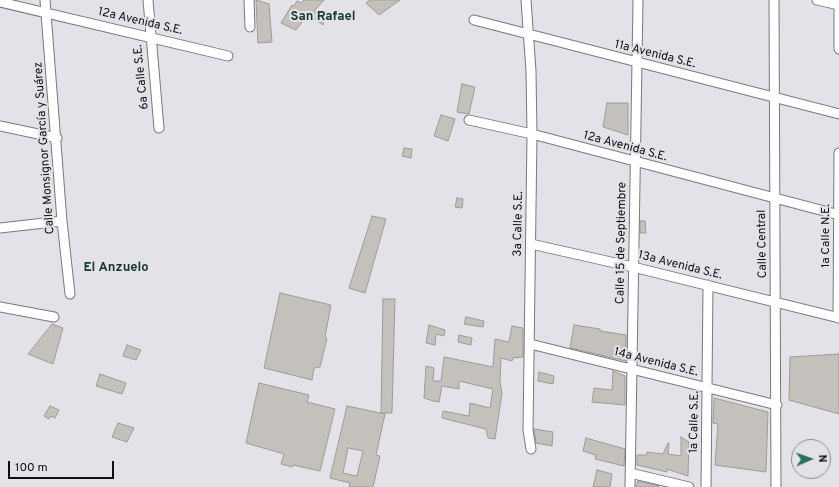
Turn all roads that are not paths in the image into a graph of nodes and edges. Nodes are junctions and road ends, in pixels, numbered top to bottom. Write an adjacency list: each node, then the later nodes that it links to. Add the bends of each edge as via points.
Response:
1 (45, 0): 11 (street, Calle Monsignor García y Suárez)
2 (148, 0): 15 (street, 6a Calle S.E.)
3 (249, 0): 13 (street)
4 (526, 0): 14 (street, 3a Calle S.E.)
5 (638, 0): 18 (street, Calle 15 de Septiembre)
6 (774, 0): 19 (street, Calle Central)
7 (817, 0): 10 (street)
8 (839, 0): 10 (street)
9 (0, 2): 11 (street, 12a Avenida S.E.)
10 (839, 5): 16 (street)
11 (46, 14): 15 (street, 12a Avenida S.E.); 25 (street, Calle Monsignor García y Suárez)
12 (474, 20): 14 (street, 11a Avenida S.E.)
13 (250, 27)
14 (529, 35): 18 (street, 11a Avenida S.E.); 24 (street, 3a Calle S.E.)
15 (150, 36): 17 (street, 12a Avenida S.E.); 23 (street, 6a Calle S.E.)
16 (839, 49)
17 (228, 56)
18 (637, 62): 19 (street, 11a Avenida S.E.); 27 (street, Calle 15 de Septiembre)
19 (774, 98): 20 (street, 11a Avenida S.E.); 28 (street, Calle Central)
20 (839, 114)
21 (469, 120): 24 (street, 12a Avenida S.E.)
22 (0, 126): 25 (street)
23 (160, 128)
24 (532, 134): 27 (street, 12a Avenida S.E.); 32 (street, 3a Calle S.E.)
25 (57, 138): 30 (street, Calle Monsignor García y Suárez)
26 (839, 153): 29 (street, 1a Calle N.E.)
27 (635, 162): 28 (street, 12a Avenida S.E.); 33 (street, Calle 15 de Septiembre)
28 (775, 199): 29 (street, 12a Avenida S.E.); 36 (street, Calle Central)
29 (839, 215): 39 (street, 1a Calle N.E.)
30 (62, 221): 31 (street); 35 (street, Calle Monsignor García y Suárez)
31 (0, 228)
32 (531, 244): 33 (street, 13a Avenida S.E.); 40 (street, 3a Calle S.E.)
33 (634, 266): 34 (street, 13a Avenida S.E.); 41 (street, Calle 15 de Septiembre)
34 (708, 286): 36 (street, 13a Avenida S.E.); 42 (street, 1a Calle S.E.)
35 (70, 294)
36 (776, 301): 39 (street, 13a Avenida S.E.); 43 (street, Calle Central)
37 (0, 307): 38 (street)
38 (54, 317)
39 (839, 318)
40 (530, 344): 41 (street, 14a Avenida S.E.); 44 (street, 3a Calle S.E., via 528,430)
41 (631, 369): 42 (street, 14a Avenida S.E.); 45 (street, Calle 15 de Septiembre)
42 (708, 388): 43 (street, 14a Avenida S.E.); 48 (street, 1a Calle S.E.)
43 (776, 405): 49 (street, Calle Central)
44 (531, 449)
45 (630, 473): 46 (street, Calle 15 de Septiembre); 47 (street)
46 (630, 487)
47 (689, 487)
48 (706, 487)
49 (776, 487)

